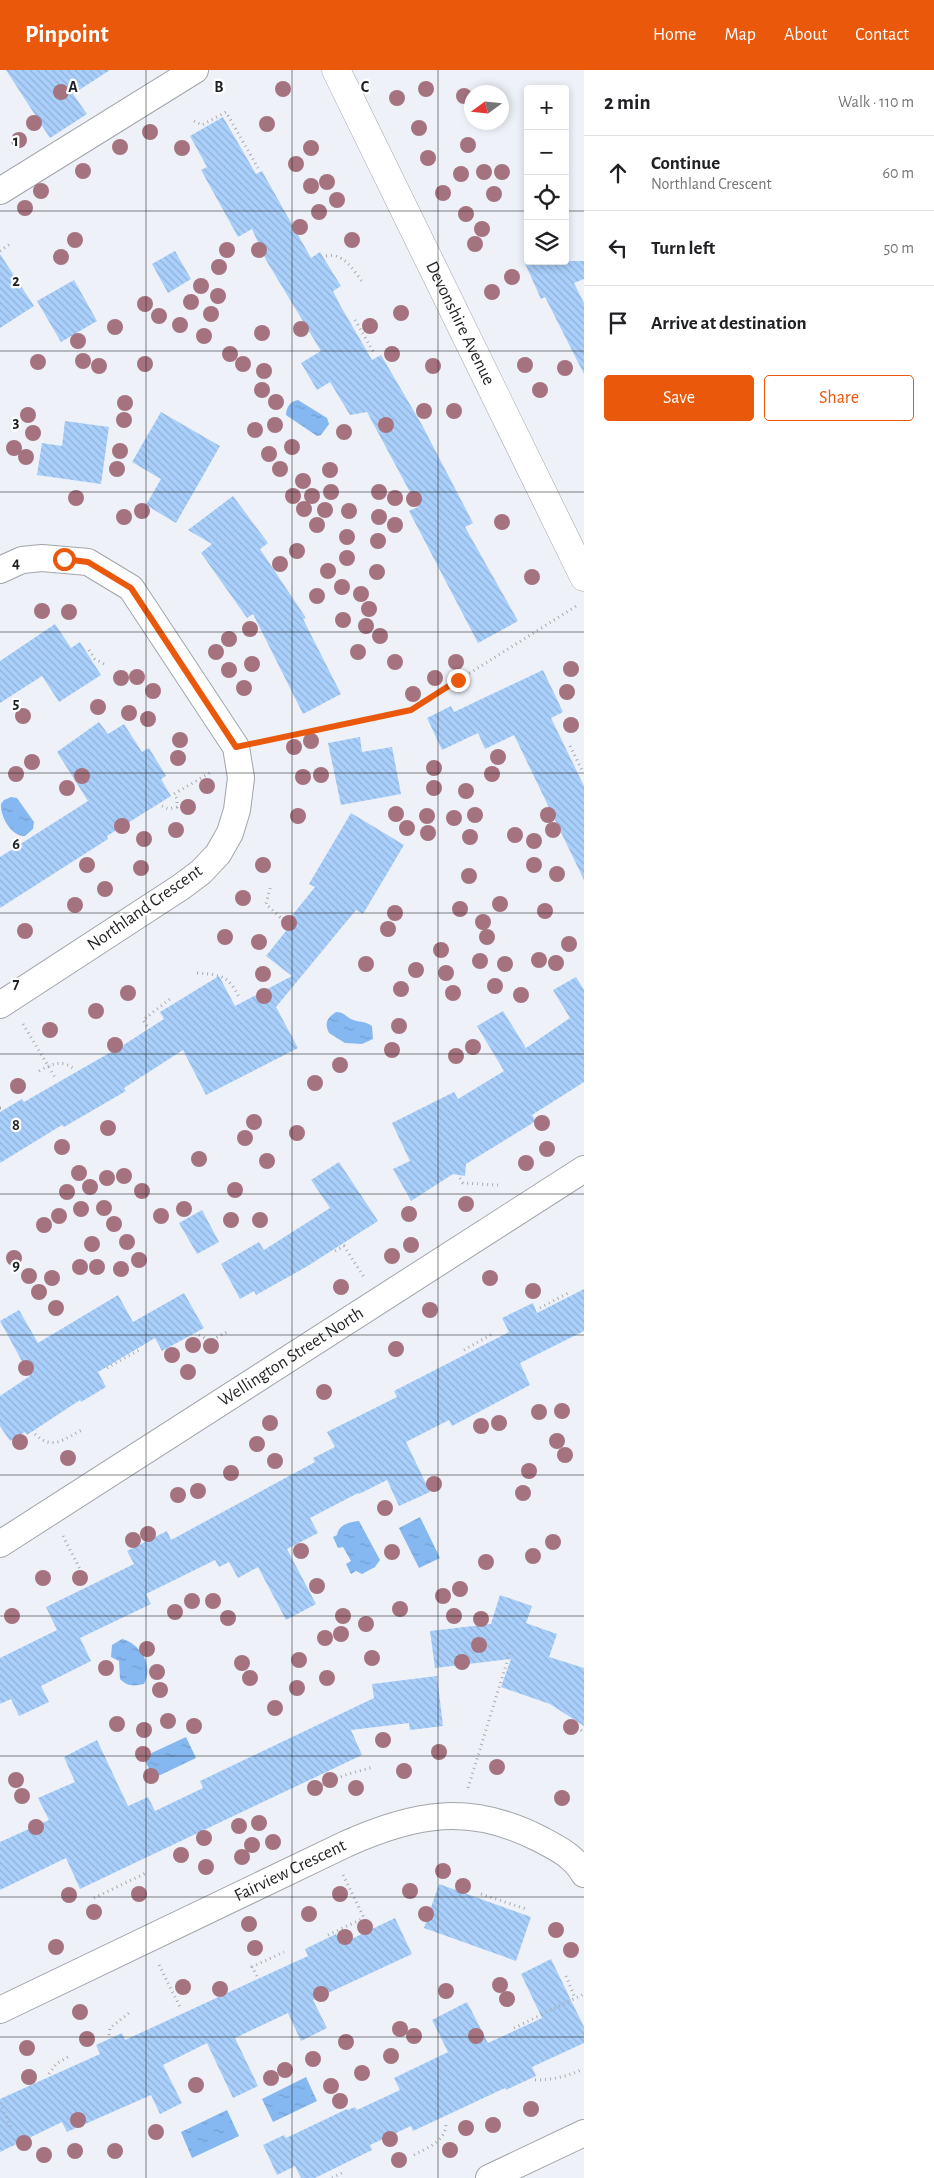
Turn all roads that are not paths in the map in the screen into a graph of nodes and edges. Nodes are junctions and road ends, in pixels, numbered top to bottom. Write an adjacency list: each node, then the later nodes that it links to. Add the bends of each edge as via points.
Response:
1 (195, 70): 3 (street)
2 (336, 70): 5 (main road, Devonshire Avenue)
3 (0, 191)
4 (0, 570): 6 (street, Northland Crescent, via 22,560 42,558 88,562 131,588 237,757 241,778 238,810 230,833 218,854 201,872)
5 (584, 577)
6 (0, 1005)
7 (584, 1170): 8 (street, Wellington Street North)
8 (0, 1544)
9 (584, 1874): 10 (street, Fairview Crescent, via 570,1856 558,1848 496,1821 442,1815 419,1818 370,1833)
10 (0, 2010)
11 (584, 2133): 12 (street)
12 (489, 2178)

